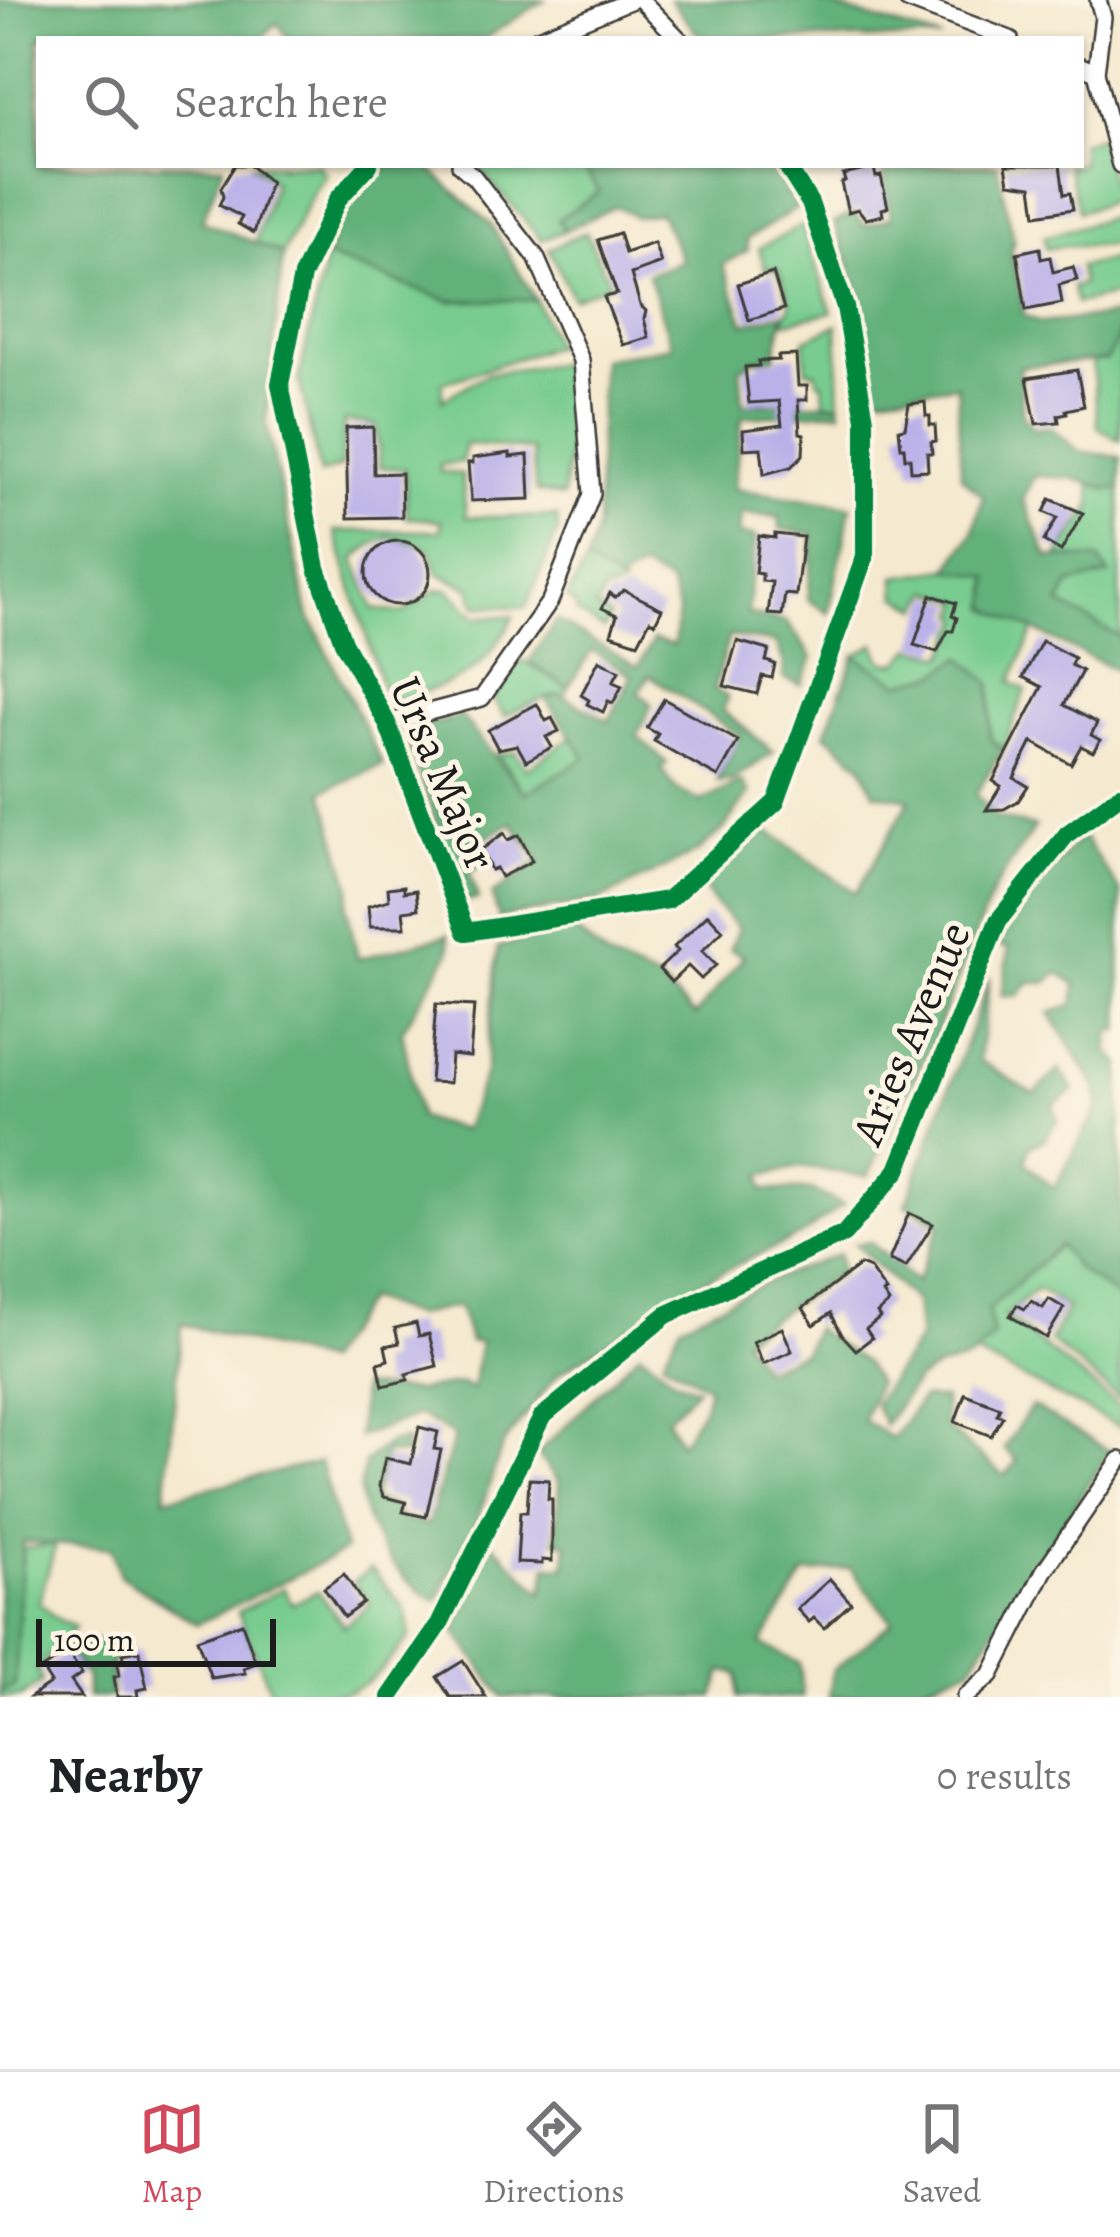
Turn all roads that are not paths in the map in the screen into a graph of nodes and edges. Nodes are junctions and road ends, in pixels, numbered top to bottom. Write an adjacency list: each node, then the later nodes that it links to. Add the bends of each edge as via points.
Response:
1 (636, 0): 4 (street); 5 (street)
2 (907, 0): 6 (street)
3 (1098, 0): 7 (street, via 1103,17)
4 (544, 36)
5 (676, 36)
6 (1002, 36)
7 (1089, 69): 8 (street)
8 (1120, 165)
9 (366, 168): 12 (street, Ursa Major, via 338,199 302,276 280,384 317,568 343,642)
10 (464, 168): 12 (street, via 536,257 581,360 592,494 550,601 482,698)
11 (788, 168): 12 (street, Ursa Major, via 810,203 845,308 865,419 865,556 776,802 668,900 466,932)
12 (387, 723)
13 (1120, 795): 15 (street, Aries Avenue, via 1066,834 998,921 898,1170 844,1234 666,1315 542,1417 437,1627)
14 (1120, 1460): 16 (street, via 1044,1570 991,1675)
15 (390, 1697)
16 (965, 1697)

